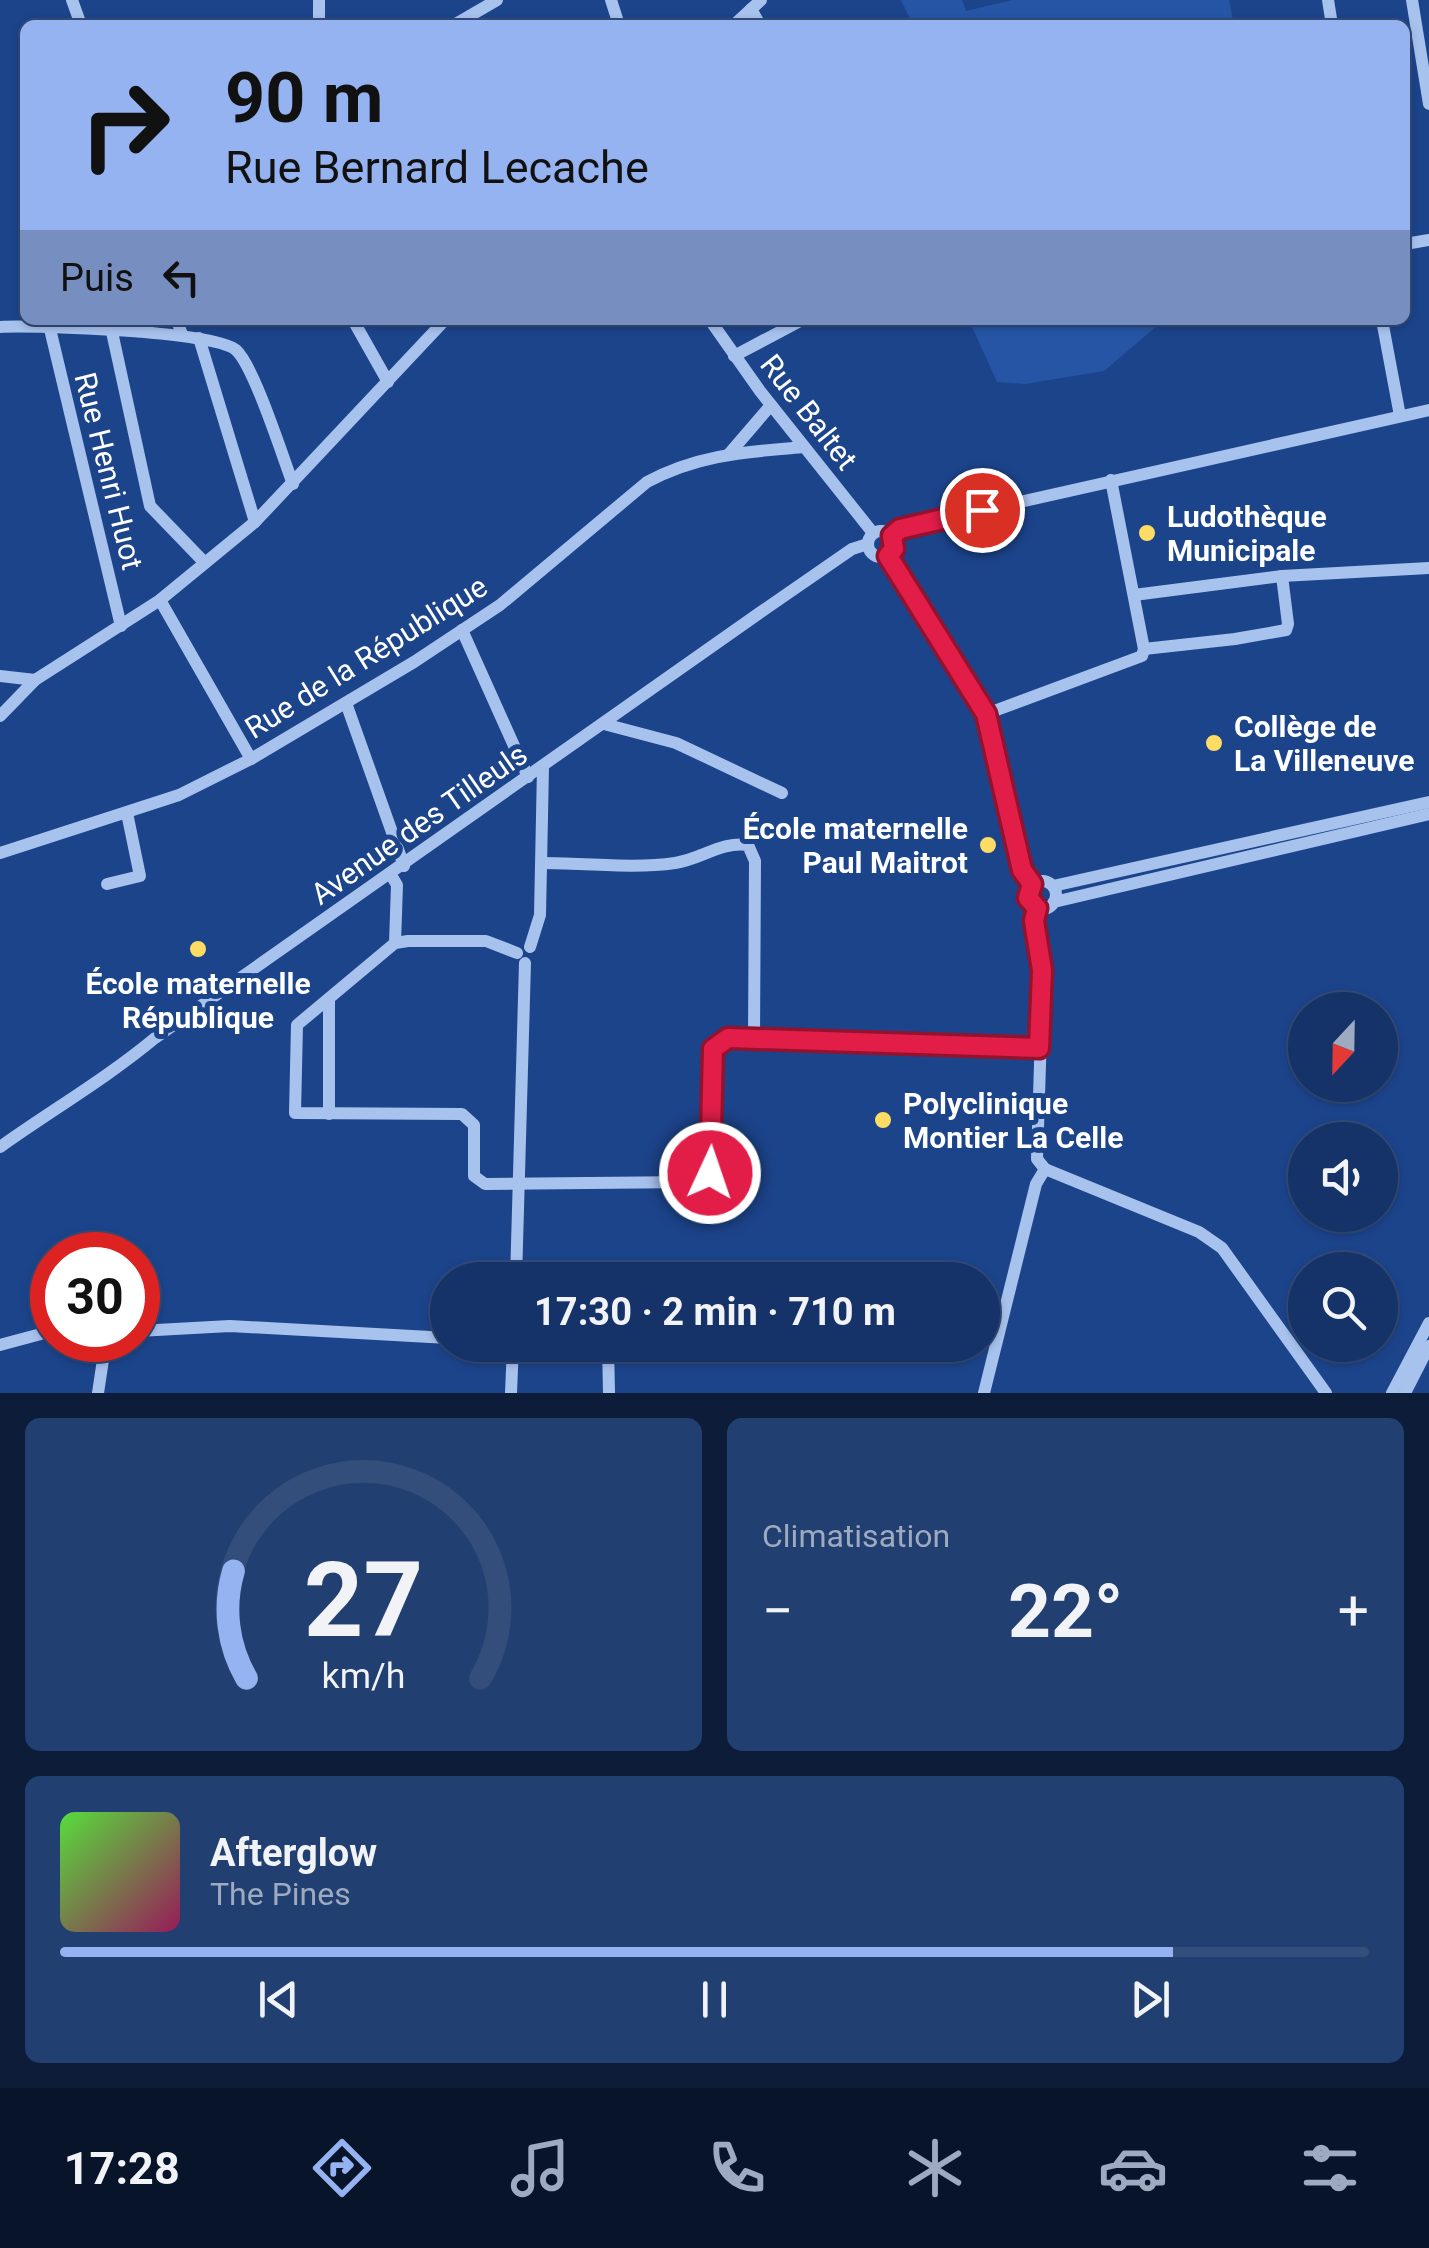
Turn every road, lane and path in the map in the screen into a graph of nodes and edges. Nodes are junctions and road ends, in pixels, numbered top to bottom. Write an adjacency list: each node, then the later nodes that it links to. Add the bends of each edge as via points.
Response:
1 (497, 0): 3 (street)
2 (1412, 0): 4 (street)
3 (463, 20)
4 (1429, 104)
5 (179, 325): 14 (street)
6 (357, 325): 17 (street)
7 (440, 325): 17 (street)
8 (713, 325): 16 (street, Rue Baltet)
9 (793, 325): 16 (street)
10 (1383, 325): 20 (street)
11 (0, 327): 12 (street)
12 (50, 329): 13 (street); 34 (street, Rue Henri Huot)
13 (112, 332): 14 (street); 29 (street, via 150,506)
14 (182, 335): 15 (street)
15 (199, 338): 24 (street, via 239,352); 25 (street)
16 (734, 356): 18 (street, Rue Baltet)
17 (388, 382): 24 (street)
18 (771, 405): 21 (street, Rue Baltet); 22 (street)
19 (1429, 410): 20 (street)
20 (1400, 416): 23 (street)
21 (804, 447): 22 (street, Rue de la République); 27 (street, Rue Baltet)
22 (729, 454): 35 (street, Rue de la République, via 670,469 648,482)
23 (1111, 480): 26 (street); 32 (street)
24 (293, 484): 25 (street)
25 (255, 522): 29 (street)
26 (896, 532): 27 (street); 28 (street)
27 (870, 539): 28 (street, via 874,556); 42 (street, Avenue des Tilleuls)
28 (888, 556): 40 (street)
29 (205, 563): 33 (street)
30 (1429, 568): 31 (street)
31 (1282, 576): 32 (street); 36 (street, via 1286,630)
32 (1134, 594): 36 (street)
33 (160, 600): 34 (street); 43 (street)
34 (121, 626): 38 (street)
35 (462, 630): 39 (street, Rue de la République); 45 (street)
36 (1144, 649): 40 (street, via 1134,660)
37 (0, 676): 38 (street)
38 (35, 680): 41 (street)
39 (346, 703): 43 (street, Rue de la République); 52 (street)
40 (986, 714): 55 (street, via 1022,870)
41 (0, 716)
42 (604, 724): 44 (street, Avenue des Tilleuls); 46 (street, via 676,743)
43 (251, 759): 48 (street, Rue de la République)
44 (542, 767): 45 (street, Avenue des Tilleuls); 51 (street)
45 (528, 777): 52 (street, Avenue des Tilleuls)
46 (782, 793)
47 (1429, 802): 56 (street)
48 (126, 813): 50 (street, Rue de la République); 54 (street, via 140,876)
49 (1429, 814): 57 (street)
50 (0, 853)
51 (542, 863): 60 (street, via 540,915); 62 (street, via 673,864 730,842 748,845 755,862)
52 (404, 866): 53 (street, Avenue des Tilleuls)
53 (391, 875): 59 (street, via 397,885); 65 (street, Avenue des Tilleuls)
54 (107, 884)
55 (1032, 884): 56 (street); 58 (street, via 1028,898)
56 (1053, 886): 57 (street)
57 (1054, 902): 58 (street)
58 (1037, 908): 63 (street)
59 (395, 943): 60 (street, via 486,941); 61 (street)
60 (524, 954): 67 (street)
61 (330, 999): 64 (street); 64 (street, via 296,1025 295,1113)
62 (754, 1039): 63 (street); 67 (street, via 728,1038 713,1049 712,1162 704,1179)
63 (1039, 1048): 66 (street, via 1038,1159)
64 (330, 1114): 67 (street, via 462,1114 474,1124 474,1176 485,1184)
65 (0, 1147)
66 (1045, 1169): 69 (street); 83 (street, via 1199,1232 1222,1248)
67 (521, 1184): 68 (street)
68 (517, 1262)
69 (1002, 1318): 82 (street)
70 (1429, 1323): 84 (street)
71 (160, 1330): 73 (street, via 230,1326)
72 (30, 1337): 74 (street)
73 (430, 1337)
74 (0, 1345)
75 (1429, 1346): 85 (street)
76 (103, 1362): 79 (street)
77 (512, 1362): 80 (street)
78 (608, 1362): 81 (street)
79 (98, 1393)
80 (511, 1393)
81 (609, 1393)
82 (984, 1393)
83 (1326, 1393)
84 (1392, 1393)
85 (1406, 1393)

